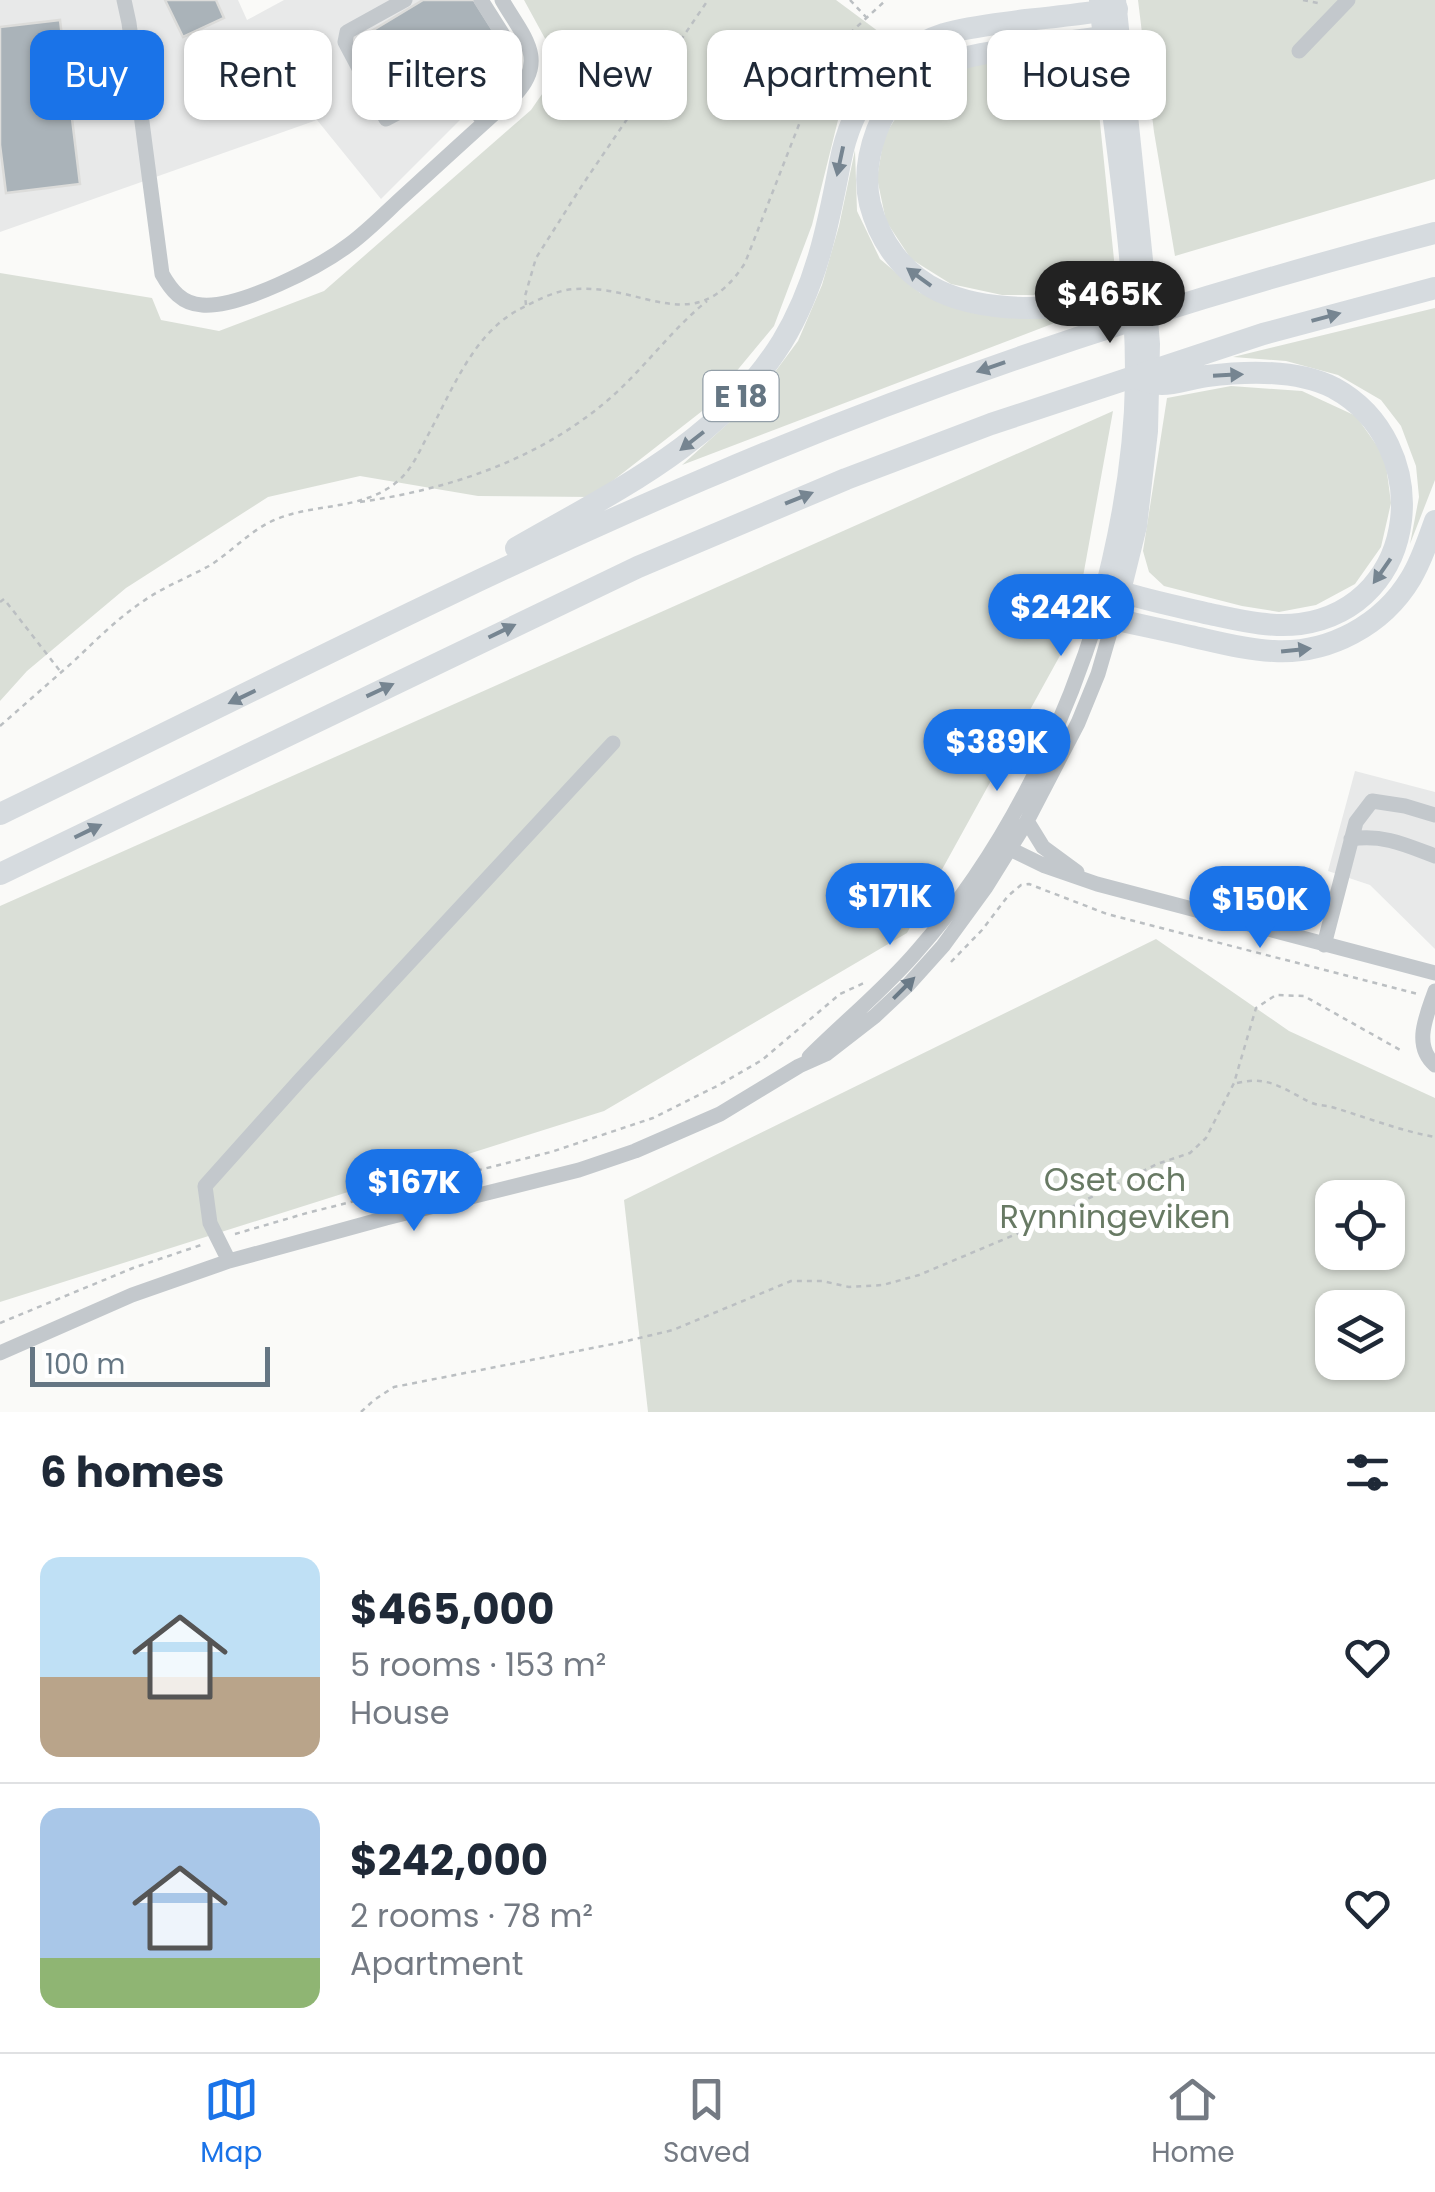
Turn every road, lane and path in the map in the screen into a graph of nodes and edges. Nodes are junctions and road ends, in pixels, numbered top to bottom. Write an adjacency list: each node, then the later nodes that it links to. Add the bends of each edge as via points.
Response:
1 (124, 0): 17 (street, via 162,274 186,301 224,302 294,278 348,245)
2 (405, 0): 15 (street, via 347,32)
3 (481, 0): 11 (street)
4 (502, 0): 17 (street, via 533,58 526,84)
5 (708, 0): 22 (path, via 536,258)
6 (850, 0): 10 (path)
7 (886, 0): 10 (path)
8 (1348, 0): 13 (street)
9 (1108, 5): 12 (main road); 30 (highway, E 18, one-way to 30, via 962,29 899,58 867,91 851,122 822,250 795,318 732,406 606,499)
10 (866, 18): 20 (path, via 814,86 745,263)
11 (500, 30)
12 (1110, 30)
13 (1299, 51)
14 (987, 52): 21 (highway, E 18, one-way to 14, via 1142,295 1060,307 963,299 909,270 884,242 868,196 870,146 879,123 930,69)
15 (352, 54)
16 (1120, 120): 26 (main road, via 1136,261 1140,431 1137,526)
17 (485, 122)
18 (1435, 233): 21 (highway, E 18)
19 (1435, 288): 23 (highway, one-way to 19)
20 (715, 296): 22 (path, via 666,304 574,288); 24 (path, via 606,402 532,450 466,479)
21 (1183, 303): 30 (highway, E 18, one-way to 30, via 792,442 598,526)
22 (526, 306): 24 (path, via 481,341 399,480)
23 (1132, 377): 26 (highway, one-way to 26, via 1160,384 1268,374 1328,385 1360,404 1386,432 1401,466 1404,527 1384,572 1367,591 1325,618 1301,624 1252,622); 39 (highway, one-way to 23, via 725,528 973,430)
24 (354, 503): 29 (path, via 267,523 209,565 146,598)
25 (1435, 521): 28 (highway, one-way to 25, via 1252,649 1321,646 1363,628 1398,597)
26 (1113, 590): 28 (main road)
27 (0, 602): 29 (path)
28 (1106, 617): 35 (street, via 1098,674); 37 (street)
29 (61, 672): 31 (path)
30 (290, 674): 33 (highway, E 18, one-way to 33)
31 (0, 726)
32 (613, 743): 51 (street, via 205,1186)
33 (0, 814)
34 (1435, 814): 36 (street, via 1372,802)
35 (1027, 821): 37 (street); 40 (street, via 1043,847)
36 (1351, 839): 38 (street, via 1392,839); 41 (street)
37 (1003, 845): 40 (street); 44 (street); 48 (street, one-way to 37, via 826,1054 908,985 986,887)
38 (1435, 856)
39 (0, 874)
40 (1098, 884): 41 (street)
41 (1324, 944): 43 (street)
42 (953, 960): 45 (path, via 1008,896 1029,884 1107,914)
43 (1435, 973)
44 (896, 974): 48 (street); 51 (path, via 888,967 840,994 762,1060 641,1122)
45 (1434, 995): 47 (street, via 1423,1050)
46 (1402, 1051): 49 (path, via 1304,996 1276,995 1256,1008)
47 (1435, 1064)
48 (798, 1066): 52 (street, via 720,1114 616,1158)
49 (1234, 1083): 50 (path, via 1268,1082 1316,1105); 55 (path, via 1206,1138 1190,1153 919,1275 849,1287 791,1281 673,1330 394,1387)
50 (1435, 1137)
51 (218, 1239): 52 (street); 53 (path)
52 (229, 1260): 54 (street)
53 (0, 1322)
54 (1, 1353)
55 (361, 1412)

